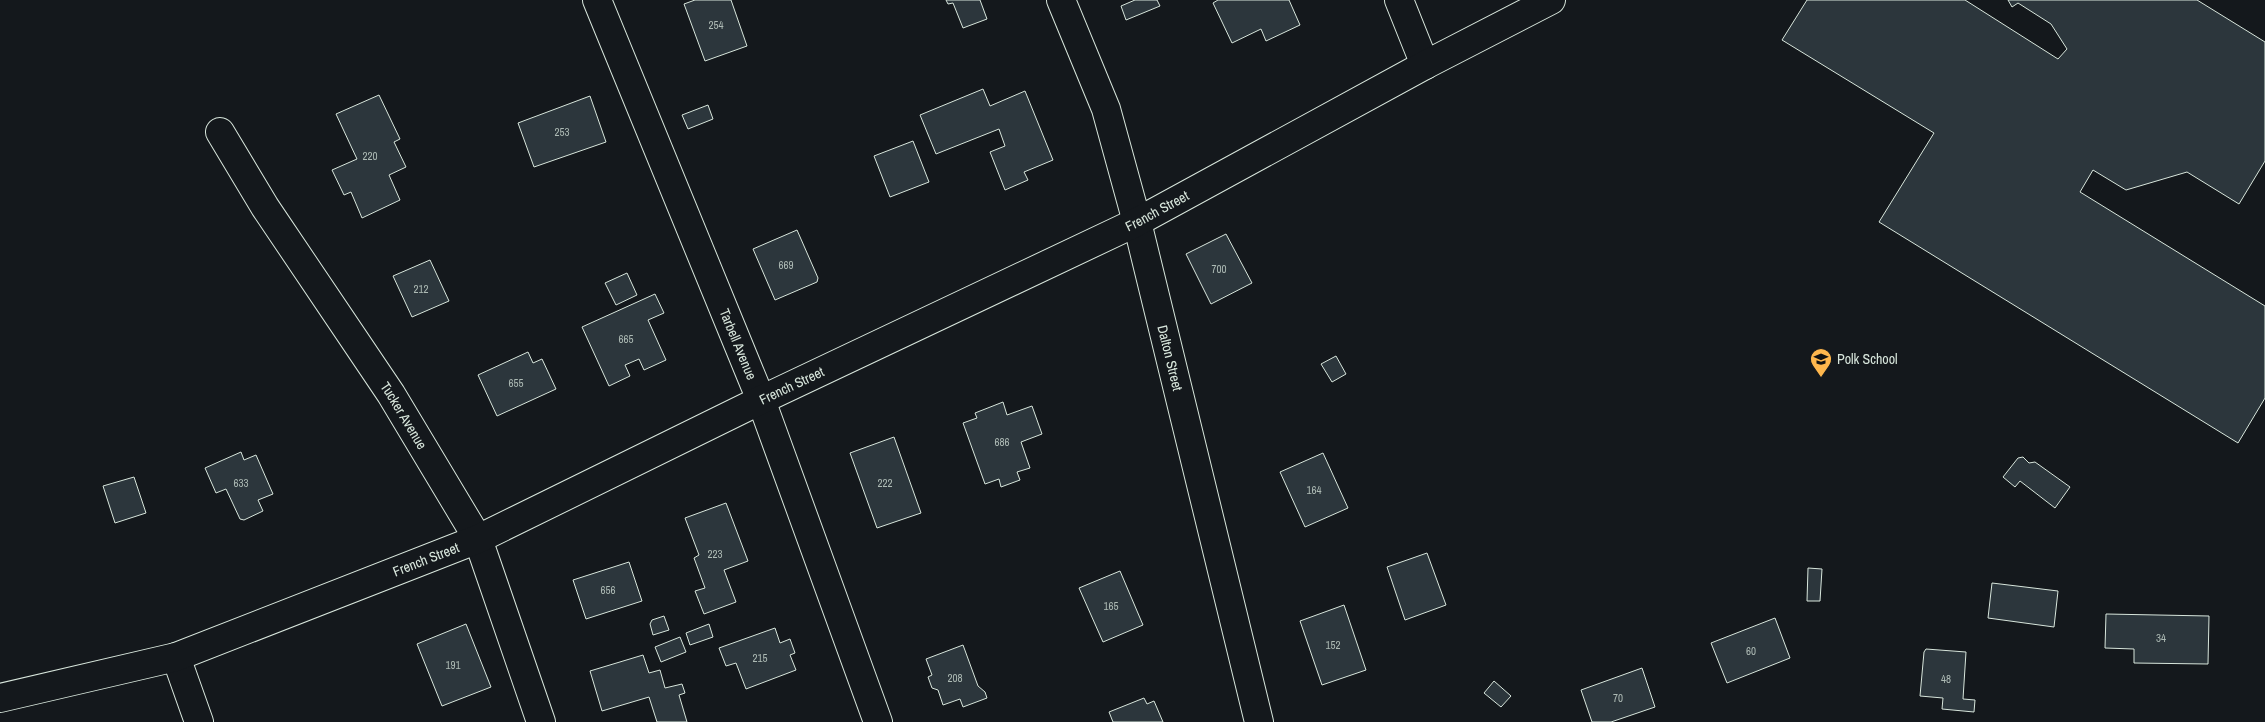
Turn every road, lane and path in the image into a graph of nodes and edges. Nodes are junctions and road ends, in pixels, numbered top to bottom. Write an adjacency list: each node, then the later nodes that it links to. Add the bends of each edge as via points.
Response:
1 (597, 0): 8 (street, Tarbell Avenue)
2 (1061, 0): 7 (street, Dalton Street, via 1106,109)
3 (1399, 0): 5 (street)
4 (1552, 0): 5 (street, French Street)
5 (1425, 65): 7 (street, French Street)
6 (220, 132): 9 (street, Tucker Avenue, via 265,207 391,394)
7 (1136, 222): 8 (street, French Street); 15 (street, Dalton Street)
8 (761, 400): 9 (street, French Street); 14 (street, Tarbell Avenue)
9 (478, 539): 10 (street, French Street); 13 (street, Tucker Avenue)
10 (176, 657): 11 (street, French Street); 12 (street)
11 (0, 698)
12 (199, 722)
13 (541, 722)
14 (878, 722)
15 (1259, 722)

